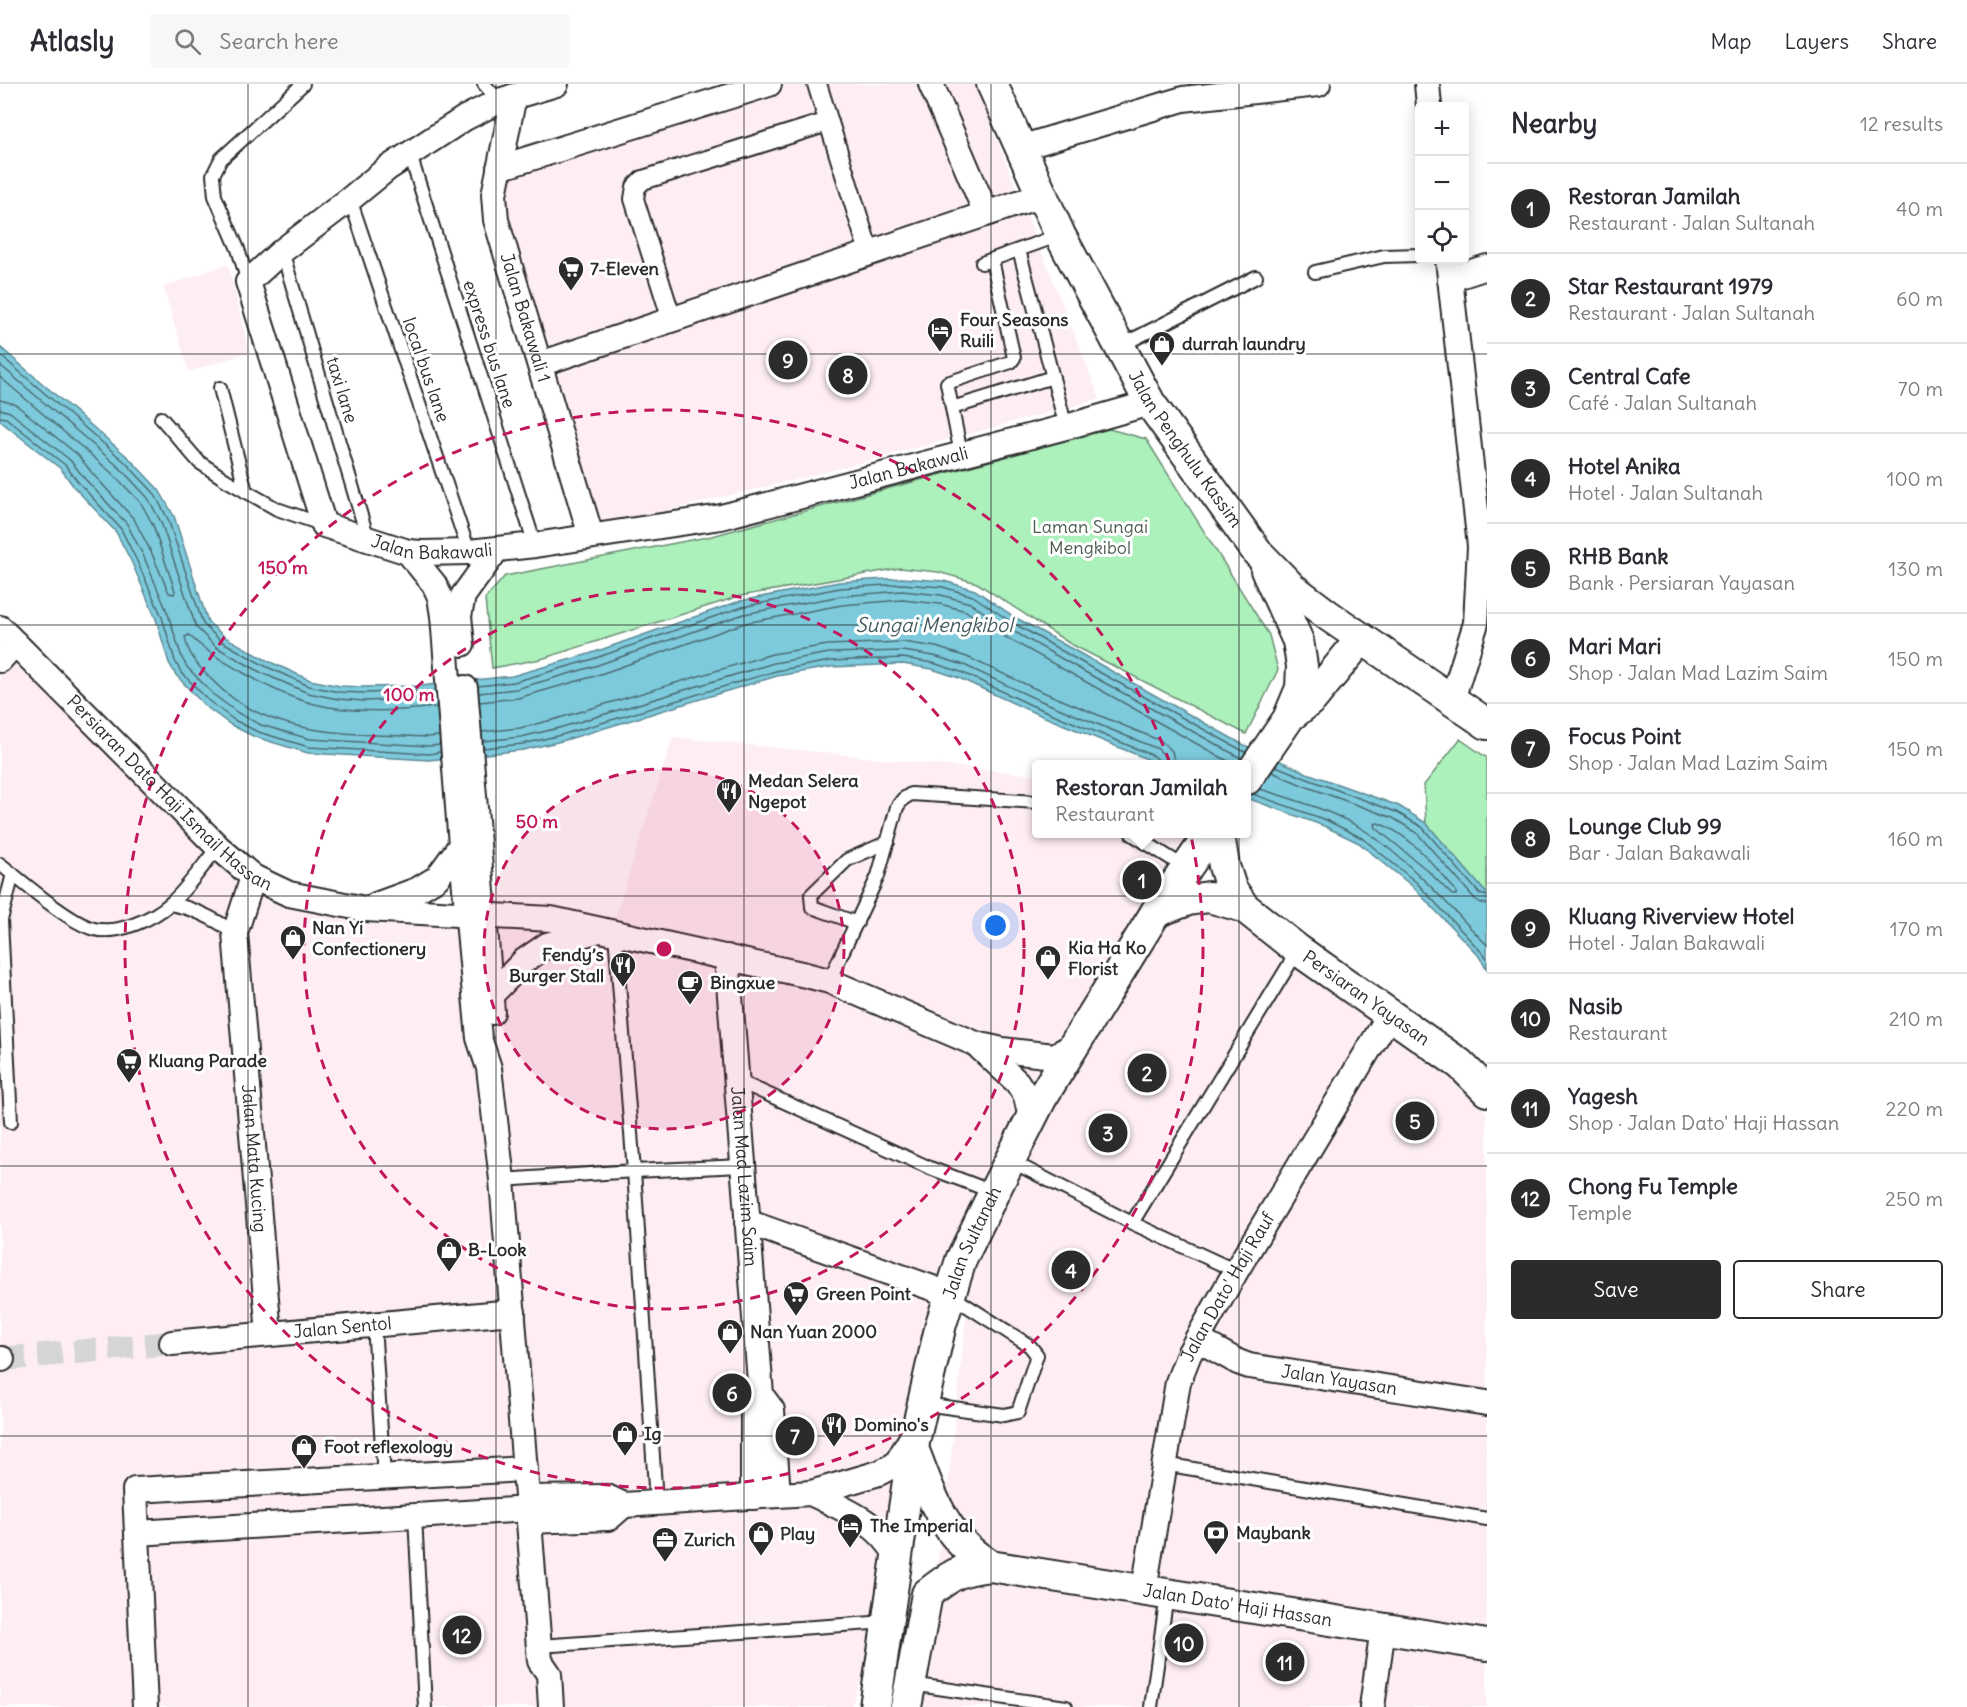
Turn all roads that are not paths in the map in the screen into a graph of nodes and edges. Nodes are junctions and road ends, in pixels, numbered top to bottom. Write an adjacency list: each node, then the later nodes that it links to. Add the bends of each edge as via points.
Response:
1 (303, 84): 28 (lane, via 220,159 213,175 214,196)
2 (556, 84): 10 (street)
3 (769, 84): 15 (street)
4 (817, 84): 12 (street)
5 (931, 84): 18 (street)
6 (992, 84): 13 (street, Jalan Penghulu Kassim)
7 (1318, 84): 9 (street)
8 (1427, 84): 11 (street)
9 (1182, 91): 13 (street)
10 (499, 94): 14 (street); 15 (street, Jalan Bakawali 1)
11 (1429, 102)
12 (828, 122): 22 (street); 29 (street, via 644,180 636,187 634,199)
13 (1020, 148): 16 (street, Jalan Penghulu Kassim)
14 (410, 155): 17 (street); 43 (lane, express bus lane)
15 (499, 168): 31 (street, Jalan Bakawali 1, via 494,195 496,220)
16 (1042, 195): 18 (street); 19 (street, Jalan Penghulu Kassim)
17 (350, 199): 21 (street); 47 (lane, local bus lane)
18 (986, 213): 22 (street)
19 (1060, 235): 20 (lane); 30 (street, Jalan Penghulu Kassim)
20 (1018, 250): 32 (lane); 35 (lane, via 987,262 1014,358 947,383)
21 (282, 251): 28 (street); 42 (lane, taxi lane)
22 (869, 252): 29 (street)
23 (1415, 255): 26 (lane, via 1376,258)
24 (1487, 267): 25 (street)
25 (1449, 269): 44 (street)
26 (1316, 272)
27 (1256, 277): 30 (lane)
28 (248, 282): 40 (street)
29 (672, 320): 31 (street)
30 (1119, 346): 34 (street, Jalan Penghulu Kassim)
31 (540, 364): 41 (street, Jalan Bakawali 1)
32 (1053, 377): 35 (lane); 37 (lane)
33 (220, 388): 39 (lane)
34 (1150, 403): 37 (street, Jalan Bakawali); 48 (street, Jalan Penghulu Kassim)
35 (952, 408): 38 (lane)
36 (161, 418): 39 (lane, via 199,462)
37 (1066, 427): 38 (street, Jalan Bakawali)
38 (961, 454): 41 (street, Jalan Bakawali, via 721,518)
39 (246, 492): 40 (lane, via 277,509)
40 (324, 525): 42 (street, Jalan Bakawali)
41 (591, 536): 43 (street, Jalan Bakawali)
42 (368, 540): 46 (street, Jalan Bakawali)
43 (535, 545): 45 (street, Jalan Bakawali)
44 (1483, 546): 52 (street, via 1476,623)
45 (497, 549): 47 (street, Jalan Bakawali); 49 (street)
46 (408, 552): 47 (street, Jalan Bakawali); 49 (street, via 434,584)
47 (469, 552)
48 (1258, 554): 50 (street, Jalan Penghulu Kassim, via 1306,600); 53 (street, via 1298,641 1301,688)
49 (451, 616): 57 (street)
50 (1361, 639): 52 (street, Jalan Penghulu Kassim); 53 (street, via 1312,699)
51 (5, 644): 62 (street, Persiaran Dato Haji Ismail Hassan)
52 (1452, 700): 54 (street, Jalan Penghulu Kassim)
53 (1288, 718): 55 (street)
54 (1487, 724)
55 (1251, 773)
56 (1032, 802): 61 (lane, via 911,794 897,807)
57 (466, 835): 69 (street, via 437,878 417,890); 71 (street)
58 (1138, 838): 64 (lane)
59 (1207, 838): 64 (street, Jalan Sultanah)
60 (1220, 838): 68 (street, Persiaran Yayasan, via 1231,888)
61 (888, 842): 72 (lane); 72 (lane, via 847,860 811,895 812,907)
62 (218, 847): 66 (street, Persiaran Dato Haji Ismail Hassan); 67 (lane)
63 (0, 864): 65 (lane)
64 (1186, 868): 70 (street, Jalan Sultanah)
65 (14, 874): 67 (lane, via 71,918 95,929 118,930); 86 (lane, via 1,920)
66 (253, 877): 69 (street, Persiaran Dato Haji Ismail Hassan, via 290,894); 74 (street, Jalan Mata Kucing)
67 (170, 904): 74 (lane, via 188,907)
68 (1244, 907): 70 (street, Persiaran Yayasan, via 1209,897); 75 (street, Persiaran Yayasan)
69 (365, 909): 71 (street, Persiaran Dato Haji Ismail Hassan)
70 (1156, 912): 81 (street, Jalan Sultanah)
71 (476, 914): 73 (street, Persiaran Dato Haji Ismail Hassan, via 550,919); 78 (street); 82 (street, via 478,1038)
72 (857, 923): 77 (lane)
73 (607, 932): 76 (street, Persiaran Dato Haji Ismail Hassan); 78 (street, via 547,945 524,961); 89 (lane)
74 (235, 933): 98 (street, Jalan Mata Kucing)
75 (1298, 950): 79 (street, Persiaran Yayasan); 93 (lane)
76 (727, 957): 77 (street, Persiaran Dato Haji Ismail Hassan); 83 (street, Jalan Mad Lazim Saim)
77 (829, 981): 80 (street, Persiaran Dato Haji Ismail Hassan)
78 (491, 994): 82 (street, via 495,1039)
79 (1390, 1014): 84 (street, Persiaran Yayasan, via 1460,1064); 94 (street, Jalan Dato' Haji Rauf)
80 (976, 1044): 81 (street, via 1054,1056); 85 (street, via 1017,1082 1026,1096)
81 (1073, 1046): 85 (street, Jalan Sultanah)
82 (489, 1068): 90 (street)
83 (736, 1080): 88 (street, Jalan Mad Lazim Saim); 91 (lane, via 930,1168)
84 (1487, 1091)
85 (1031, 1118): 87 (street, Jalan Sultanah)
86 (11, 1122)
87 (1010, 1161): 91 (street, Jalan Sultanah); 93 (lane)
88 (742, 1166): 89 (lane); 92 (street, Jalan Mad Lazim Saim)
89 (634, 1171): 90 (lane); 110 (lane)
90 (502, 1180): 96 (street)
91 (994, 1192): 95 (street, Jalan Sultanah)
92 (747, 1222): 95 (street); 101 (street, Jalan Mad Lazim Saim)
93 (1132, 1224): 94 (lane)
94 (1236, 1271): 99 (street, Jalan Dato' Haji Rauf)
95 (949, 1294): 103 (street, Jalan Sultanah); 103 (lane, via 1030,1346 1037,1355 1018,1412)
96 (513, 1312): 97 (street, Jalan Sentol); 105 (street)
97 (374, 1325): 98 (street, Jalan Sentol); 106 (lane)
98 (269, 1334): 100 (street, Jalan Sentol)
99 (1197, 1338): 102 (street, Jalan Yayasan, via 1249,1366); 104 (street, Jalan Dato' Haji Rauf, via 1178,1382)
100 (172, 1343)
101 (761, 1395): 108 (street, via 772,1410); 109 (street, via 753,1414)
102 (1487, 1403)
103 (917, 1427): 107 (street, via 896,1464 871,1476); 115 (street, Jalan Sultanah); 116 (street, via 931,1493 966,1547)
104 (1164, 1464): 113 (lane); 117 (street, Jalan Dato' Haji Rauf)
105 (525, 1469): 106 (street); 111 (street)
106 (384, 1476): 114 (street, via 135,1490)
107 (811, 1493): 108 (street); 115 (street, via 870,1525 889,1542)
108 (778, 1495): 109 (street)
109 (753, 1497): 110 (street)
110 (656, 1503): 111 (street, via 624,1505 609,1518)
111 (528, 1509): 112 (street); 121 (street)
112 (415, 1516): 114 (street); 124 (lane)
113 (1487, 1519)
114 (137, 1533): 123 (street)
115 (896, 1555): 119 (street, Jalan Sultanah)
116 (990, 1566): 117 (street, Jalan Dato' Haji Hassan); 122 (street, via 953,1574 927,1594)
117 (1156, 1592): 118 (street, Jalan Dato' Haji Hassan); 130 (lane)
118 (1383, 1628): 120 (street, Jalan Dato' Haji Hassan); 131 (street)
119 (885, 1633): 121 (lane); 127 (street); 128 (street, Jalan Sultanah)
120 (1487, 1645)
121 (540, 1654): 125 (street, via 533,1678); 126 (street, via 549,1674)
122 (908, 1696): 129 (lane)
123 (145, 1707)
124 (425, 1707)
125 (534, 1707)
126 (551, 1707)
127 (861, 1707)
128 (875, 1707)
129 (1066, 1707)
130 (1151, 1707)
131 (1372, 1707)

